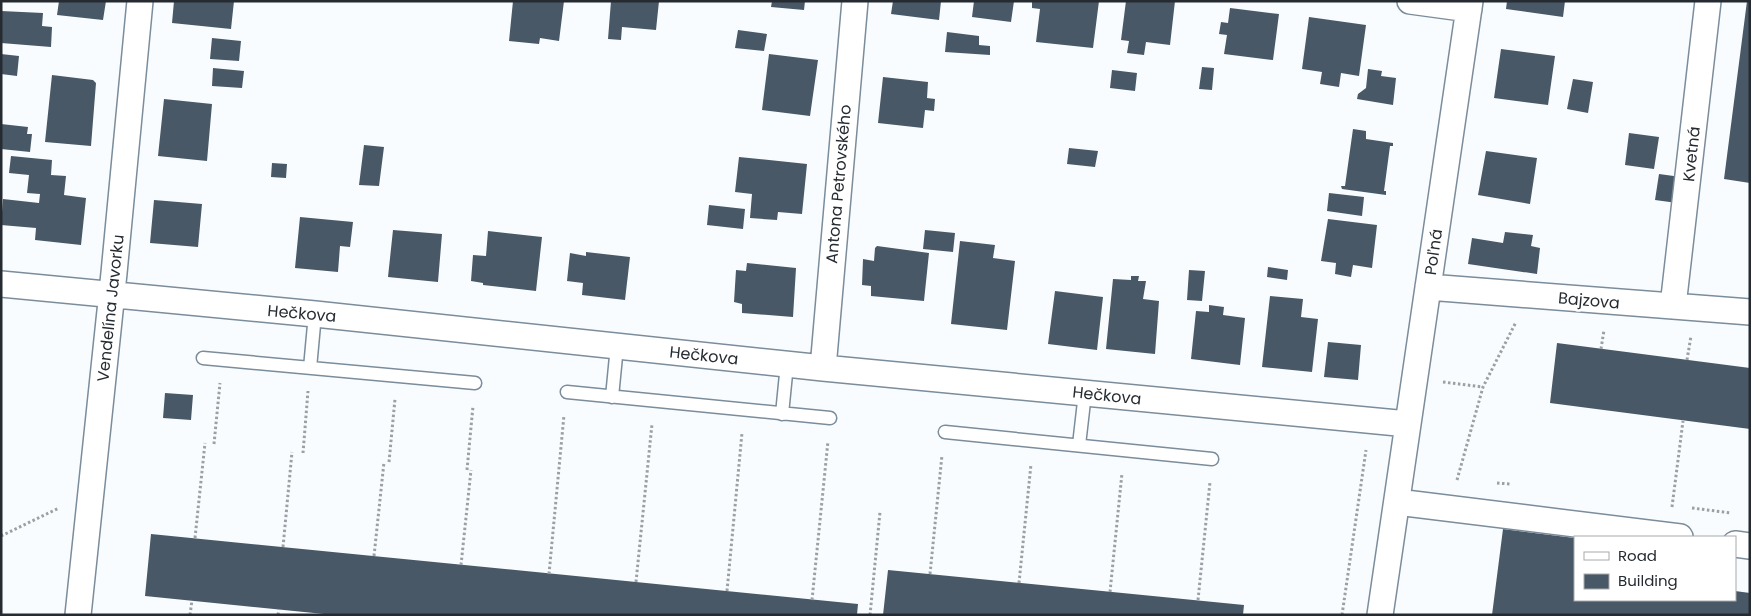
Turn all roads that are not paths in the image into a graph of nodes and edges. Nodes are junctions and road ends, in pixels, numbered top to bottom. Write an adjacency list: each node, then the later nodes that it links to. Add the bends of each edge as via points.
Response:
1 (140, 1): 8 (street, Vendelína Javorku)
2 (855, 1): 16 (street, Antona Petrovského)
3 (1410, 1): 5 (street)
4 (1708, 1): 9 (street, Kvetná)
5 (1469, 5): 7 (street, Poľná)
6 (1, 284): 8 (street, Hečkova)
7 (1428, 286): 9 (street, Bajzova); 23 (street, Poľná)
8 (112, 296): 11 (street, Hečkova); 31 (street, Vendelína Javorku)
9 (1673, 306): 10 (street, Bajzova)
10 (1750, 312)
11 (315, 314): 12 (street, Hečkova); 15 (lane)
12 (617, 346): 14 (street, Hečkova); 20 (lane)
13 (203, 358): 15 (lane)
14 (787, 364): 16 (street, Hečkova); 21 (lane)
15 (310, 368): 17 (lane)
16 (822, 368): 19 (street, Hečkova)
17 (475, 383)
18 (567, 392): 20 (lane)
19 (1085, 393): 23 (street, Hečkova); 25 (lane)
20 (612, 397): 21 (lane)
21 (782, 414): 22 (lane)
22 (830, 418)
23 (1408, 424): 27 (street, Poľná)
24 (945, 432): 25 (lane)
25 (1079, 445): 26 (lane)
26 (1212, 459)
27 (1397, 502): 28 (street); 32 (street, Poľná)
28 (1674, 536)
29 (1736, 544): 30 (street)
30 (1750, 546)
31 (78, 615)
32 (1380, 615)

